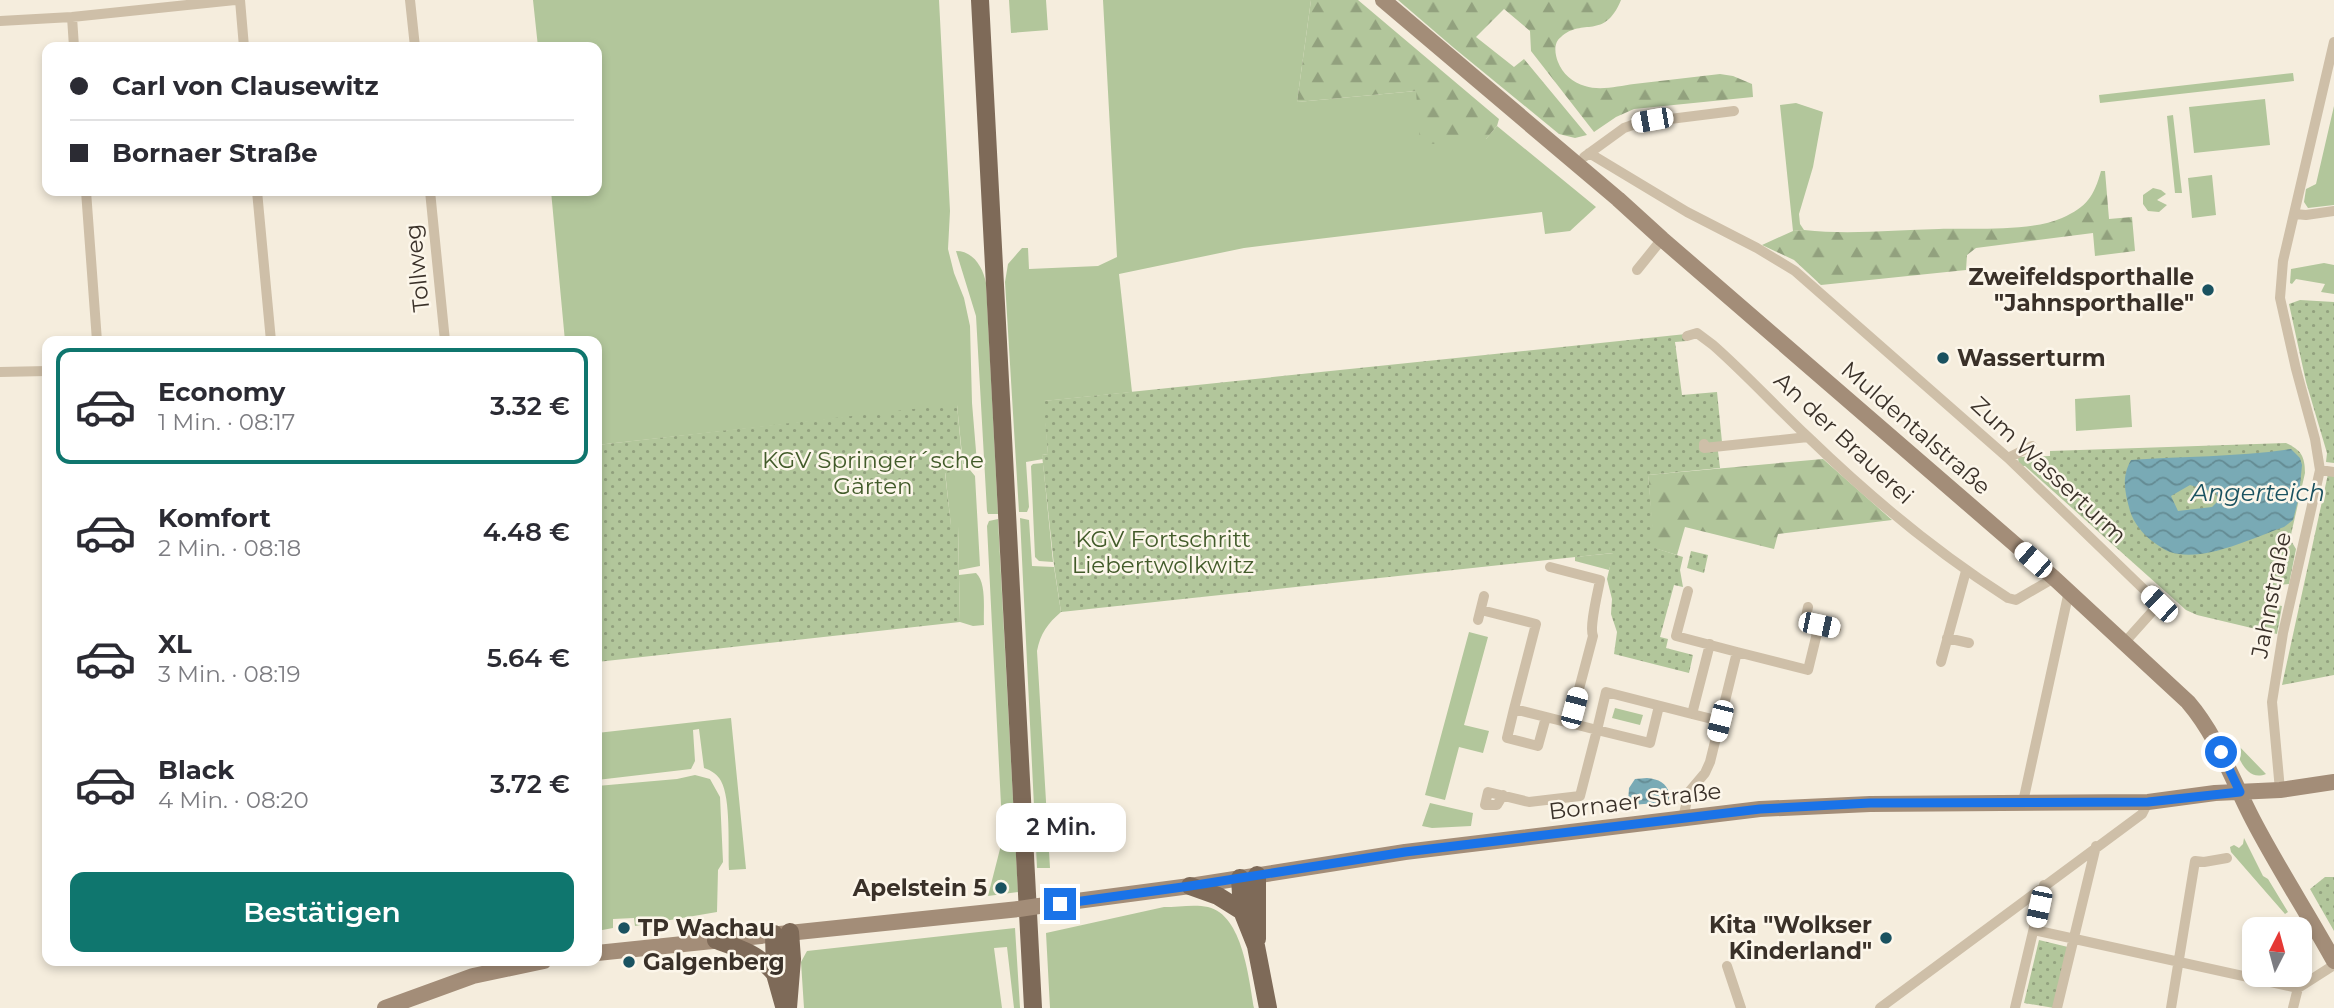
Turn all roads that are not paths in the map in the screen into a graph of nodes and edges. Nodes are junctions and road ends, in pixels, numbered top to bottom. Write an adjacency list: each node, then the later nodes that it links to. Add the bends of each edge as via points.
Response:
1 (237, 0): 5 (street); 8 (street)
2 (410, 0): 9 (street)
3 (980, 0): 81 (main road)
4 (1382, 0): 12 (main road, Muldentalstraße)
5 (72, 17): 6 (street); 7 (street)
6 (0, 21)
7 (74, 42)
8 (243, 42)
9 (414, 42)
10 (2334, 43): 17 (street, Jahnstraße)
11 (1734, 111): 12 (street, via 1638,123)
12 (1583, 158): 18 (main road, Muldentalstraße); 29 (street, Zum Wasserturm, via 1795,271)
13 (86, 196): 21 (street)
14 (257, 196): 22 (street)
15 (430, 196): 23 (street, Tollweg)
16 (2334, 211): 17 (street)
17 (2295, 214): 30 (street, Jahnstraße, via 2283,261 2280,298)
18 (1662, 239): 19 (street); 34 (main road, Muldentalstraße)
19 (1637, 270)
20 (1692, 334): 26 (street, An der Brauerei, via 1732,361)
21 (97, 336)
22 (271, 336)
23 (444, 336)
24 (42, 371): 25 (street)
25 (0, 372)
26 (1808, 437): 27 (street, via 1704,448); 33 (street, An der Brauerei)
27 (1704, 444)
28 (2032, 446): 29 (street)
29 (2008, 458): 42 (street, Zum Wasserturm, via 2159,604)
30 (2319, 470): 31 (street); 55 (street, Jahnstraße, via 2272,702)
31 (2334, 472)
32 (1550, 566): 52 (street, via 1601,580 1593,636)
33 (1966, 571): 34 (street, An der Brauerei, via 2015,600); 41 (street)
34 (2054, 578): 36 (main road, Muldentalstraße)
35 (1688, 591): 44 (street, via 1676,635)
36 (2069, 591): 42 (main road, Muldentalstraße); 58 (street)
37 (1485, 596): 48 (street, via 1479,615 1536,624)
38 (1808, 607): 39 (street, via 1805,622)
39 (1819, 625): 40 (street); 45 (street, via 1808,670)
40 (1836, 629)
41 (1947, 638): 43 (street); 46 (street)
42 (2125, 642): 56 (main road, Muldentalstraße, via 2197,713)
43 (1969, 643)
44 (1710, 644): 45 (street); 49 (street)
45 (1737, 652): 51 (street)
46 (1941, 662)
47 (1659, 706): 49 (street); 53 (street, via 1650,743); 53 (street, via 1606,692)
48 (1514, 709): 50 (street); 50 (street, via 1507,738 1538,746)
49 (1692, 714): 51 (street)
50 (1546, 717): 52 (street)
51 (1720, 721): 60 (street, via 1710,762 1689,792)
52 (1570, 723): 53 (street)
53 (1597, 730): 57 (street, via 1580,796 1529,802)
54 (2334, 782): 55 (main road, Bornaer Straße)
55 (2280, 790): 56 (main road, Bornaer Straße)
56 (2240, 792): 59 (main road, Bornaer Straße); 74 (main road, Muldentalstraße)
57 (1503, 795)
58 (2023, 802): 59 (main road, Bornaer Straße); 60 (main road, Bornaer Straße, via 1858,804)
59 (2148, 802): 61 (street, via 2142,814)
60 (1683, 818): 63 (main road, Bornaer Straße)
61 (2096, 846): 64 (street); 69 (street)
62 (2227, 858): 73 (street, via 2195,861)
63 (1248, 876): 65 (main road, Bornaer Straße); 66 (main road); 71 (main road, via 1258,897)
64 (2044, 885): 67 (street); 84 (street)
65 (1190, 886): 66 (main road); 68 (main road, Bornaer Straße, bridge)
66 (1242, 911): 71 (main road)
67 (2034, 930): 69 (street); 85 (street)
68 (782, 933): 70 (main road, Bornaer Straße); 77 (main road); 80 (main road, via 792,959)
69 (2073, 939): 73 (street); 86 (street)
70 (716, 940): 72 (main road, Bornaer Straße); 77 (main road, via 751,953)
71 (1256, 946): 82 (main road)
72 (602, 952)
73 (2179, 962): 78 (street); 87 (street)
74 (2334, 963): 78 (street)
75 (520, 966): 79 (main road, via 473,976)
76 (1727, 966): 83 (street)
77 (775, 974): 80 (main road)
78 (2298, 988): 88 (street)
79 (385, 1008)
80 (786, 1008)
81 (1033, 1008)
82 (1268, 1008)
83 (1741, 1008)
84 (1880, 1008)
85 (2015, 1008)
86 (2057, 1008)
87 (2171, 1008)
88 (2293, 1008)

